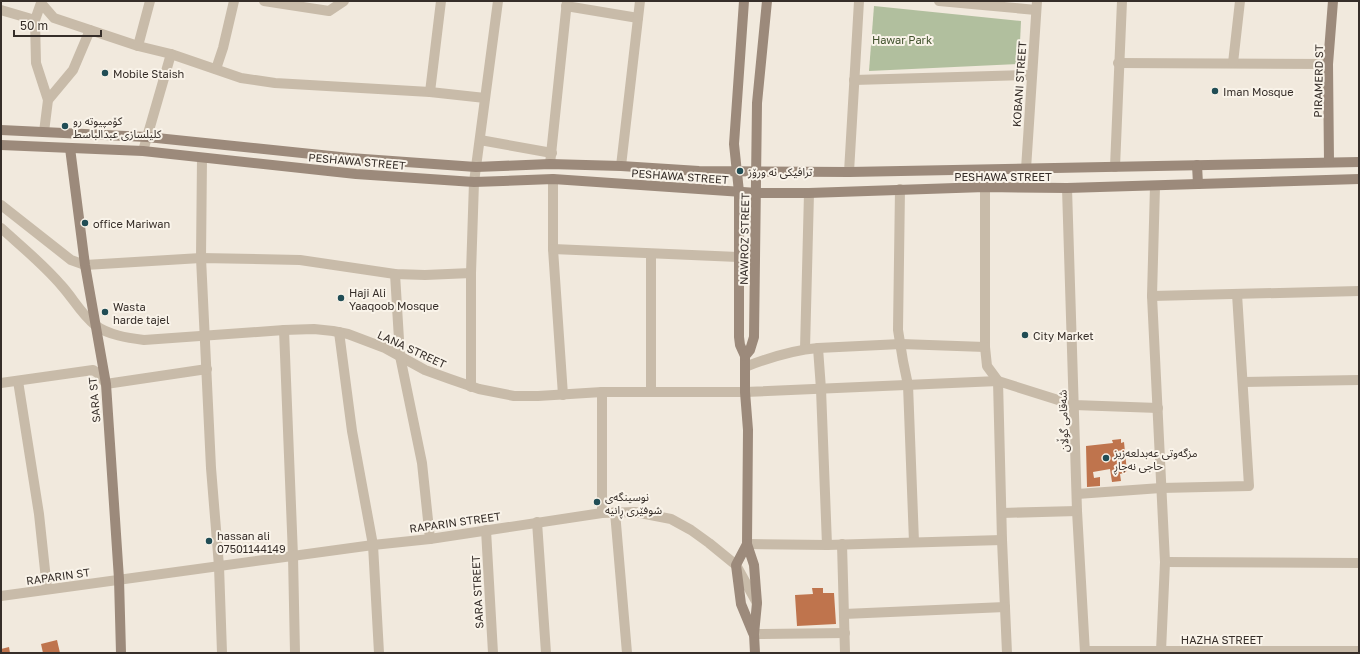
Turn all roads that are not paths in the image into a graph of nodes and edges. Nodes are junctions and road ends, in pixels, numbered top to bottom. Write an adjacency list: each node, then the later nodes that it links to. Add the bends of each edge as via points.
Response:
1 (150, 1): 22 (street)
2 (234, 1): 27 (street)
3 (264, 1): 4 (street, via 329,11)
4 (344, 1)
5 (441, 1): 30 (street)
6 (498, 1): 31 (street)
7 (640, 1): 19 (street)
8 (744, 1): 50 (main road, NAWROZ STREET, via 735,118)
9 (767, 1): 51 (main road, NAWROZ STREET, via 757,103)
10 (859, 1): 29 (street)
11 (940, 1): 17 (street)
12 (1122, 1): 24 (street)
13 (1240, 1): 25 (street)
14 (1333, 1): 26 (main road, PIRAMERD ST)
15 (42, 2): 20 (street); 21 (street, via 54,18)
16 (567, 3): 19 (street); 40 (street)
17 (1036, 5): 28 (street, KOBANI STREET)
18 (1, 10): 20 (street)
19 (638, 18): 46 (street)
20 (35, 20): 32 (street, via 36,63)
21 (90, 30): 22 (street); 32 (street, via 73,70)
22 (138, 46): 23 (street)
23 (171, 54): 27 (street); 35 (street)
24 (1118, 63): 25 (street); 47 (street)
25 (1233, 63): 26 (street)
26 (1328, 64): 42 (main road, PIRAMERD ST)
27 (216, 69): 30 (street, via 241,78 275,82)
28 (1031, 75): 29 (street); 49 (street, KOBANI STREET)
29 (854, 80): 52 (street)
30 (430, 92): 31 (street)
31 (485, 98): 36 (street)
32 (48, 100): 34 (street)
33 (1, 130): 34 (main road, PESHAWA STREET)
34 (44, 132): 35 (main road, PESHAWA STREET)
35 (147, 136): 39 (street); 48 (main road, PESHAWA STREET, via 350,158)
36 (480, 140): 40 (street); 48 (street)
37 (1, 146): 38 (main road, PESHAWA STREET)
38 (70, 148): 39 (main road, PESHAWA STREET); 70 (main road, SARA ST)
39 (143, 151): 41 (main road, PESHAWA STREET)
40 (552, 153): 44 (street)
41 (202, 158): 55 (main road, PESHAWA STREET, via 356,174); 69 (street)
42 (1329, 162): 43 (main road, PESHAWA STREET); 45 (main road, PESHAWA STREET)
43 (1359, 162)
44 (550, 164): 46 (main road, PESHAWA STREET); 48 (main road, PESHAWA STREET)
45 (1197, 165): 47 (main road, PESHAWA STREET); 56 (main road)
46 (621, 166): 50 (main road, PESHAWA STREET)
47 (1115, 167): 49 (main road, PESHAWA STREET)
48 (476, 168): 55 (street)
49 (1026, 169): 52 (main road, PESHAWA STREET)
50 (736, 171): 51 (main road, PESHAWA STREET); 61 (main road, NAWROZ STREET)
51 (755, 171): 52 (main road, PESHAWA STREET); 62 (main road, NAWROZ STREET)
52 (848, 172)
53 (553, 179): 55 (main road, PESHAWA STREET); 61 (main road, PESHAWA STREET); 66 (street)
54 (1359, 179): 56 (main road, PESHAWA STREET)
55 (474, 182): 71 (street)
56 (1198, 184): 57 (main road, PESHAWA STREET)
57 (1155, 186): 59 (main road, PESHAWA STREET); 75 (street)
58 (985, 187): 59 (main road, PESHAWA STREET); 60 (main road, PESHAWA STREET); 81 (street)
59 (1067, 188): 101 (street, شەقامی گوڵان)
60 (900, 189): 63 (main road, PESHAWA STREET); 80 (street, via 898,330)
61 (739, 192): 62 (main road, PESHAWA STREET); 68 (main road, NAWROZ STREET)
62 (757, 193): 63 (main road, PESHAWA STREET); 85 (main road, NAWROZ STREET, via 754,337)
63 (809, 193): 83 (street)
64 (1, 206): 70 (street, via 71,260)
65 (1, 228): 76 (street, via 54,276)
66 (554, 249): 67 (street); 100 (street)
67 (651, 254): 68 (street); 98 (street)
68 (738, 257): 85 (main road, NAWROZ STREET, via 739,337)
69 (201, 258): 70 (street); 72 (street, via 300,260); 79 (street)
70 (84, 265): 76 (main road, SARA ST)
71 (471, 273): 72 (street); 95 (street)
72 (395, 274): 84 (street)
73 (1359, 291): 74 (street)
74 (1237, 294): 75 (street); 91 (street)
75 (1152, 296): 102 (street)
76 (96, 326): 79 (street, LANA STREET, via 125,337 144,340); 93 (main road, SARA ST)
77 (284, 330): 78 (street, LANA STREET, via 314,329); 79 (street, LANA STREET); 118 (street)
78 (339, 332): 84 (street, LANA STREET); 117 (street, via 352,431)
79 (205, 336): 87 (street)
80 (901, 344): 81 (street); 82 (street); 94 (street)
81 (985, 347): 90 (street, via 987,366)
82 (818, 348): 83 (street); 96 (street)
83 (805, 349): 86 (street)
84 (400, 356): 95 (street, LANA STREET, via 425,370); 111 (street, via 422,463)
85 (745, 356): 86 (main road, NAWROZ STREET)
86 (745, 367): 99 (main road, NAWROZ STREET)
87 (206, 369): 93 (street); 122 (street)
88 (1359, 380): 91 (street)
89 (18, 381): 92 (street); 93 (street, via 93,370); 124 (street)
90 (998, 381): 94 (street, LANA STREET); 101 (street); 108 (street)
91 (1243, 382): 103 (street, via 1249,486)
92 (1, 383)
93 (106, 384): 123 (main road, SARA ST)
94 (908, 385): 96 (street, LANA STREET); 113 (street)
95 (471, 387): 100 (street, LANA STREET, via 514,396)
96 (821, 389): 99 (street, LANA STREET); 115 (street)
97 (602, 392): 98 (street, LANA STREET); 100 (street, LANA STREET); 107 (street)
98 (651, 392): 99 (street, LANA STREET)
99 (745, 392): 114 (main road, NAWROZ STREET, via 748,430)
100 (563, 395)
101 (1074, 405): 102 (street); 104 (street, شەقامی گوڵان)
102 (1158, 408): 103 (street)
103 (1161, 488): 104 (street); 119 (street)
104 (1077, 494): 105 (street, شەقامی گوڵان)
105 (1078, 511): 108 (street); 133 (street, شەقامی گوڵان)
106 (615, 512): 107 (street, RAPARIN STREET); 121 (street, RAPARIN STREET, via 635,512 671,520 703,538); 141 (street)
107 (602, 513): 109 (street, RAPARIN STREET)
108 (1002, 513): 112 (street)
109 (537, 522): 110 (street, RAPARIN STREET); 140 (street)
110 (486, 530): 111 (street, RAPARIN STREET); 139 (street, SARA STREET)
111 (430, 539): 117 (street, RAPARIN STREET)
112 (1002, 540): 113 (street); 127 (street)
113 (914, 542): 116 (street)
114 (747, 544): 115 (street); 121 (main road, NAWROZ STREET); 126 (main road, NAWROZ STREET, via 754,565)
115 (827, 544): 116 (street)
116 (842, 544): 128 (street)
117 (373, 545): 118 (street, RAPARIN STREET); 138 (street)
118 (293, 556): 122 (street, RAPARIN STREET); 137 (street)
119 (1165, 562): 120 (street); 131 (street)
120 (1359, 564)
121 (736, 565): 126 (street, RAPARIN STREET); 130 (main road, NAWROZ STREET, via 741,604)
122 (219, 566): 123 (street, RAPARIN STREET); 136 (street)
123 (119, 579): 124 (street, RAPARIN ST); 135 (main road, SARA ST)
124 (48, 589): 125 (street, RAPARIN ST)
125 (1, 596)
126 (757, 603): 130 (main road, NAWROZ STREET)
127 (1005, 607): 128 (street); 144 (street)
128 (844, 614): 129 (street)
129 (844, 633): 130 (street); 143 (street)
130 (754, 634): 142 (main road, NAWROZ STREET)
131 (1161, 651): 133 (street, HAZHA STREET); 134 (street, HAZHA STREET)
132 (1359, 651): 134 (street, HAZHA STREET)
133 (1085, 652)
134 (1330, 652)
135 (121, 653)
136 (222, 653)
137 (295, 653)
138 (379, 653)
139 (493, 653)
140 (546, 653)
141 (627, 653)
142 (755, 653)
143 (845, 653)
144 (1007, 653)

